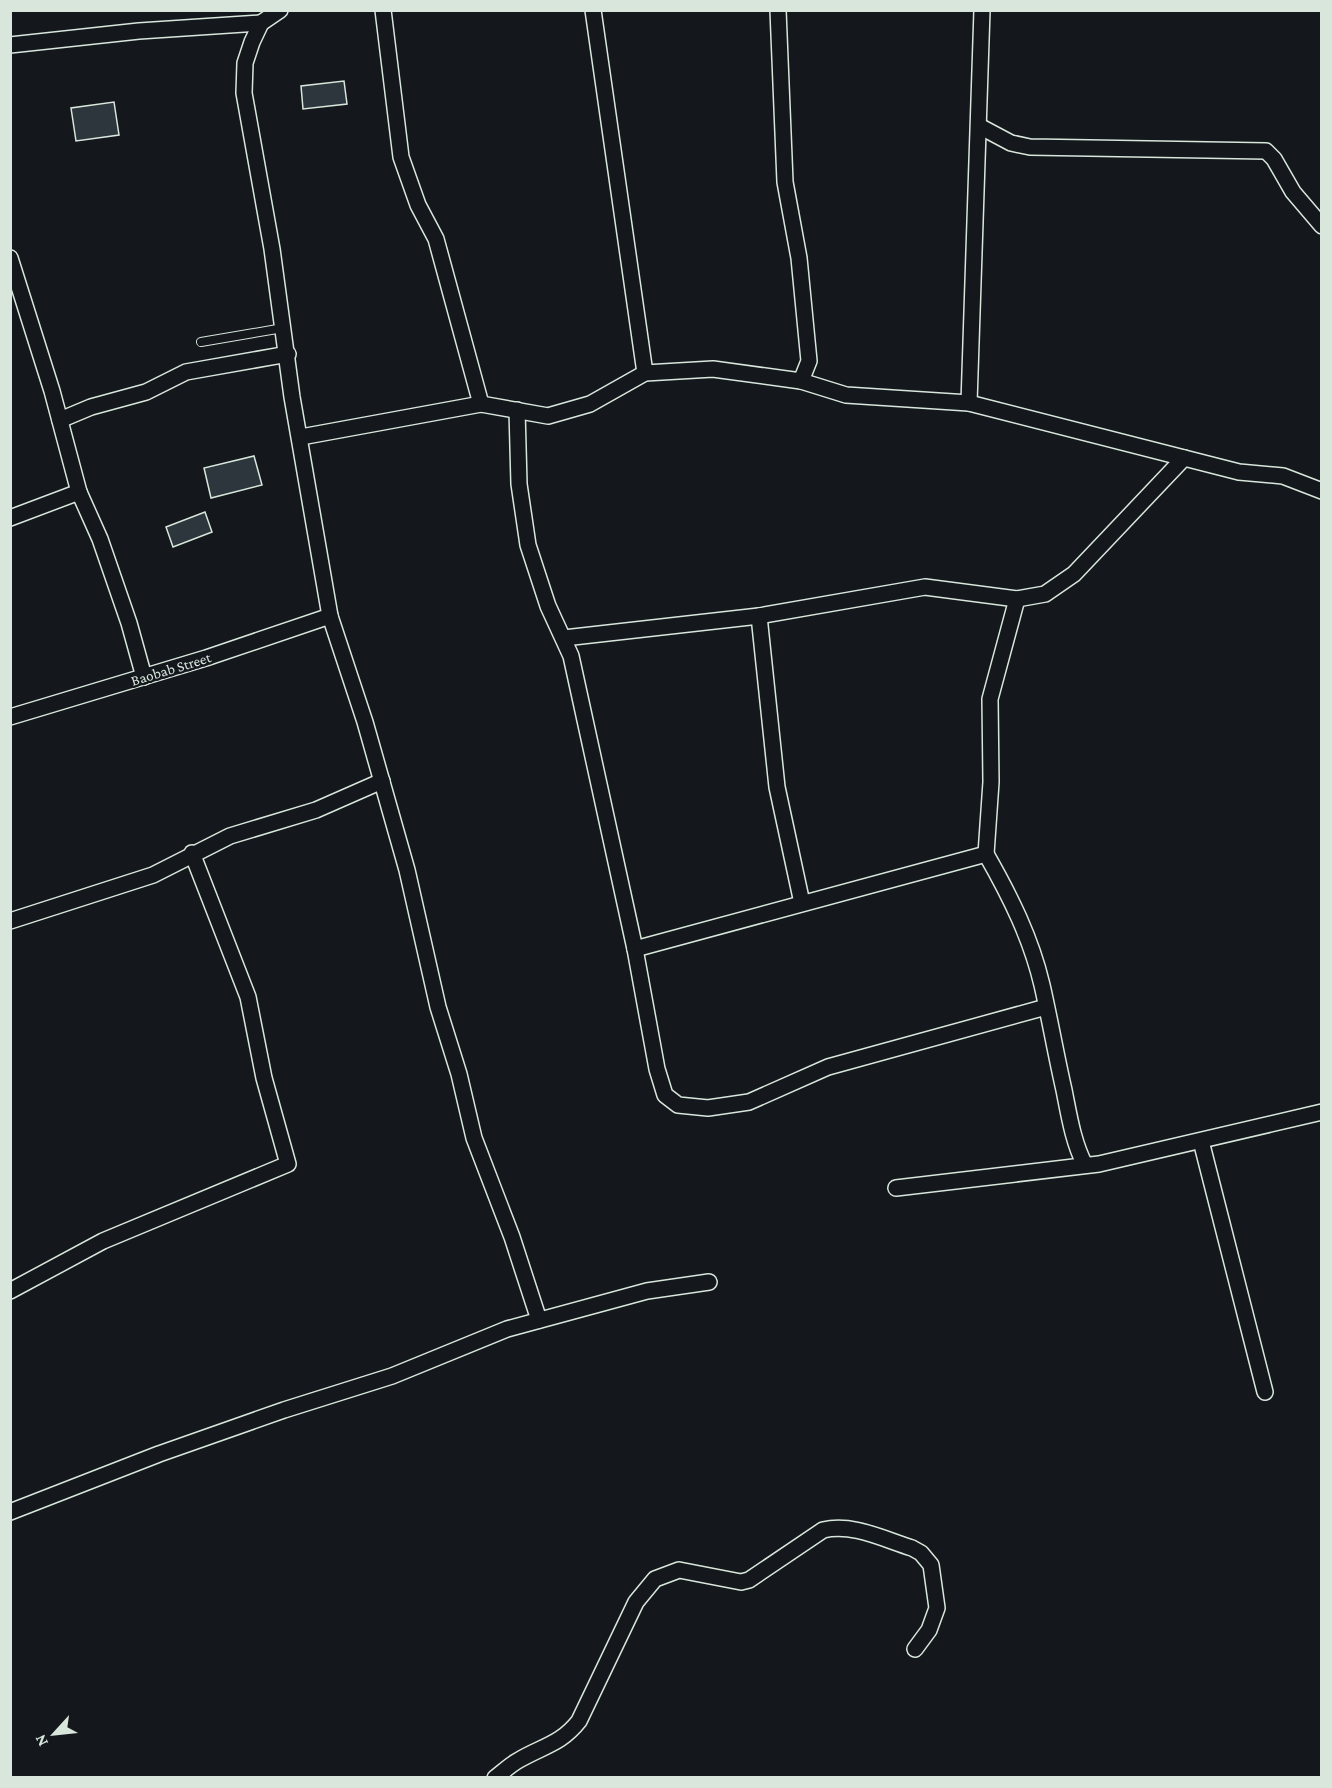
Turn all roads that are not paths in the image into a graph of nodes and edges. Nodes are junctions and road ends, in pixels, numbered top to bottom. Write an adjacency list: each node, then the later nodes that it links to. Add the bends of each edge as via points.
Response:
1 (384, 10): 17 (street, via 400,157 418,206 436,239)
2 (593, 10): 14 (street)
3 (778, 10): 15 (street, via 785,182 799,258 809,361)
4 (982, 10): 8 (street)
5 (277, 11): 6 (street)
6 (261, 23): 7 (street); 11 (street, via 245,63 244,93)
7 (10, 45)
8 (979, 126): 9 (street, via 1030,147 1266,151); 16 (street)
9 (1322, 226)
10 (10, 258): 19 (street)
11 (284, 328): 12 (lane); 13 (street)
12 (201, 342)
13 (288, 354): 19 (street, via 186,372 146,392); 20 (street)
14 (645, 373): 15 (street, via 713,369); 18 (street, via 590,404 559,413 548,416)
15 (801, 381): 16 (street, via 846,395)
16 (969, 403): 21 (street)
17 (481, 404): 18 (street); 20 (street)
18 (517, 410): 28 (street, via 519,484 528,545 548,606)
19 (60, 420): 23 (street)
20 (301, 437): 26 (street)
21 (1184, 458): 22 (street, via 1239,472 1283,476); 25 (street, via 1074,574 1045,594)
22 (1322, 490)
23 (79, 492): 24 (street); 29 (street, via 100,539)
24 (10, 518)
25 (1017, 599): 27 (street, via 925,586); 33 (street, via 990,699 991,783)
26 (330, 616): 29 (street, Baobab Street); 31 (street)
27 (759, 616): 28 (street); 34 (street, via 777,787)
28 (564, 638): 36 (street)
29 (144, 677): 30 (street, Baobab Street)
30 (10, 717)
31 (382, 780): 32 (street, via 316,810 230,836); 44 (street, via 474,1138)
32 (192, 853): 35 (street, via 153,875); 43 (street, via 248,997 264,1078 288,1164 103,1241)
33 (986, 854): 34 (street); 37 (street, via 1028,936)
34 (802, 903): 36 (street)
35 (10, 921)
36 (635, 949): 37 (street, via 657,1069 665,1095 678,1105 708,1108 749,1102 828,1067)
37 (1046, 1007): 40 (street, via 1068,1113)
38 (1322, 1112): 39 (street)
39 (1201, 1141): 40 (street); 45 (street)
40 (1085, 1165): 41 (street)
41 (896, 1188)
42 (709, 1282): 44 (street, via 647,1292)
43 (10, 1291)
44 (539, 1320): 46 (street, via 470,1343 392,1376 159,1454)
45 (1265, 1392)
46 (10, 1512)
47 (915, 1649): 48 (street, via 930,1630 937,1608 931,1565 912,1548 851,1528 823,1530 741,1582 679,1570 665,1573 636,1602 569,1733 517,1761)
48 (495, 1778)

